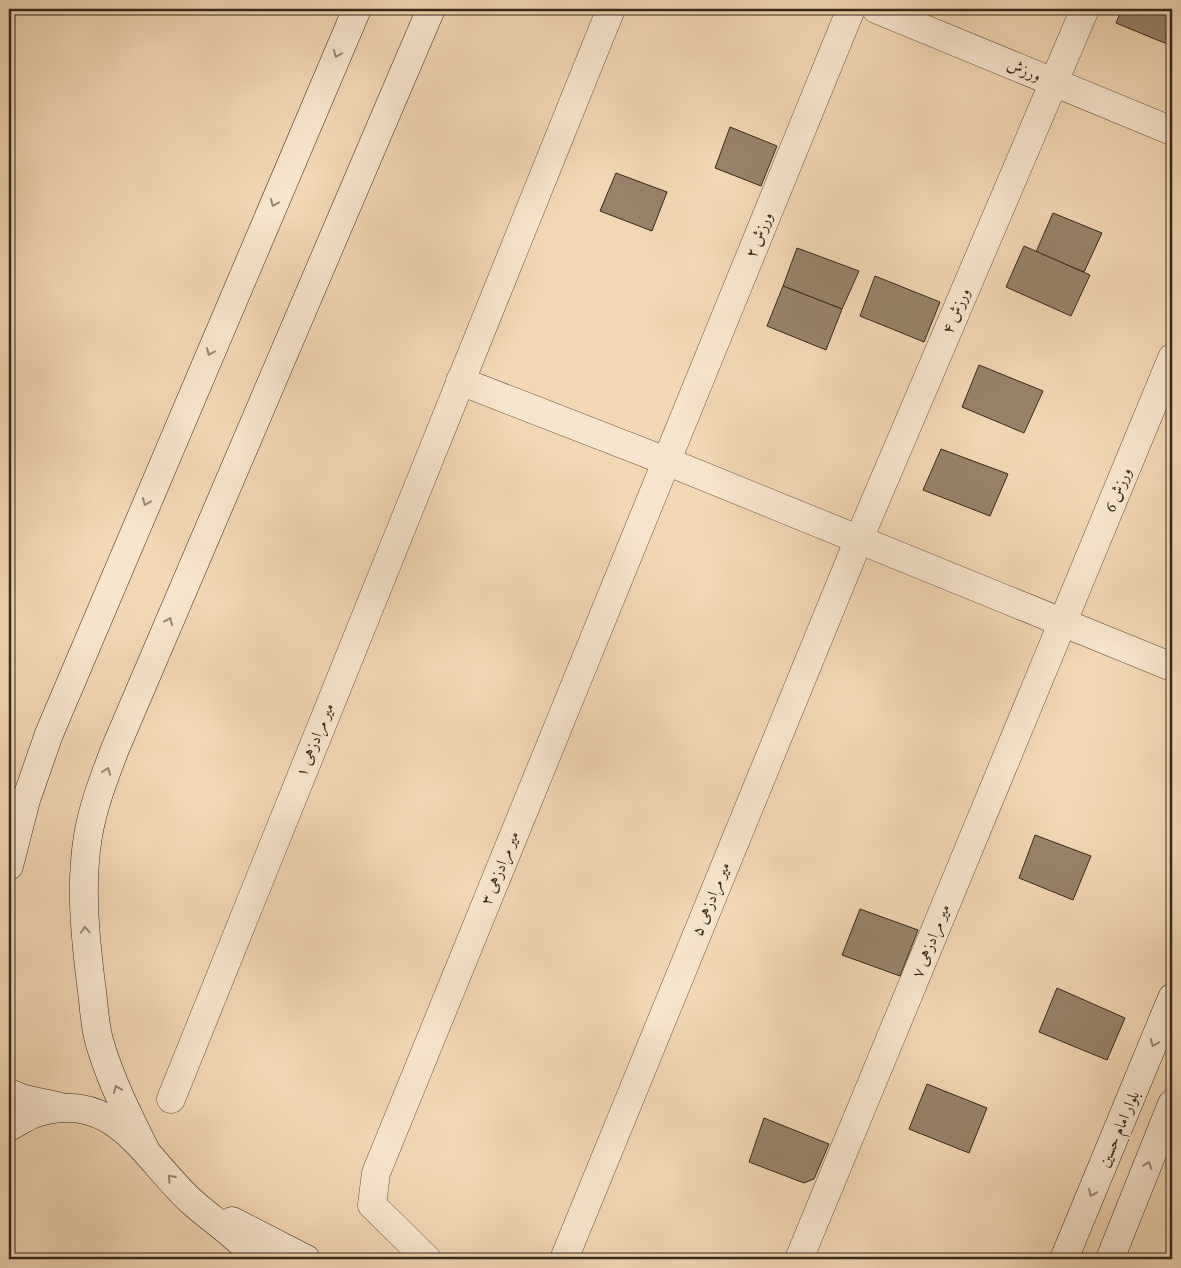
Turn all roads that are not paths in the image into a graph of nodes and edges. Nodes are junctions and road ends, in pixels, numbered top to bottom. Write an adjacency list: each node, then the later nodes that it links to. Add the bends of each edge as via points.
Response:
1 (357, 9): 15 (street, one-way to 15, via 49,734 26,800)
2 (431, 9): 22 (street, one-way to 2, via 118,1093 100,1042 87,954 83,908 85,869 97,797 122,731)
3 (611, 9): 10 (street, میر مرادزهی ۱)
4 (851, 9): 11 (street, ورزش ۲)
5 (876, 9): 7 (street, ورزش)
6 (1085, 9): 7 (street, ورزش ۴)
7 (1054, 82): 8 (street, ورزش); 12 (street, ورزش ۴)
8 (1172, 131)
9 (1172, 358): 13 (street, ورزش 6)
10 (460, 381): 11 (street); 18 (street, میر مرادزهی ۱)
11 (666, 461): 12 (street); 26 (street, میر مرادزهی ۳, via 376,1173 372,1205)
12 (859, 539): 13 (street); 27 (street, میر مرادزهی ۵)
13 (1063, 622): 14 (street); 28 (street, میر مرادزهی ۷)
14 (1172, 667)
15 (9, 866)
16 (1172, 998): 29 (street, بلوار امام حسین, one-way to 29)
17 (9, 1093): 20 (street)
18 (171, 1099)
19 (1172, 1104): 30 (street, one-way to 19)
20 (69, 1108): 21 (street, via 36,1113); 22 (street, via 97,1113 124,1127)
21 (9, 1127)
22 (145, 1149): 23 (street, one-way to 22)
23 (190, 1200): 24 (street, via 244,1243); 25 (street)
24 (257, 1259)
25 (306, 1259)
26 (427, 1259)
27 (564, 1259)
28 (799, 1259)
29 (1064, 1259)
30 (1110, 1259)

